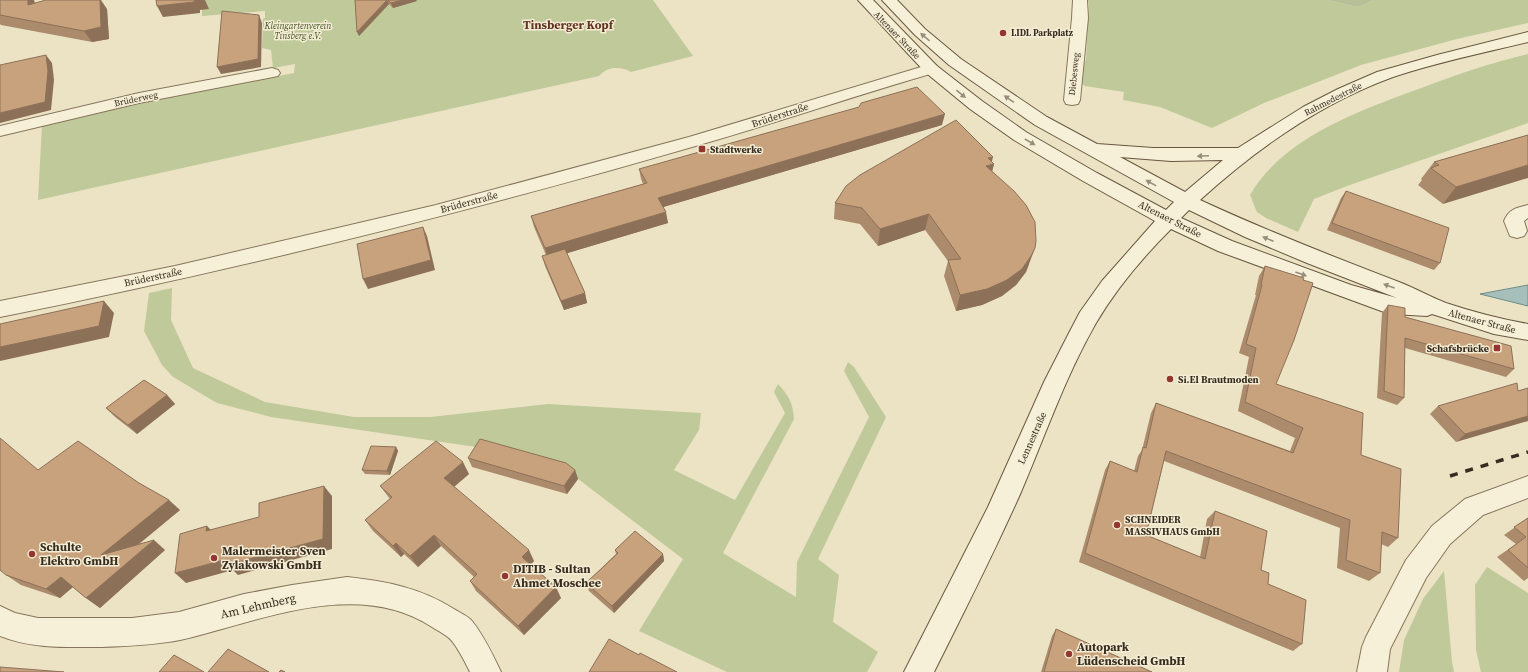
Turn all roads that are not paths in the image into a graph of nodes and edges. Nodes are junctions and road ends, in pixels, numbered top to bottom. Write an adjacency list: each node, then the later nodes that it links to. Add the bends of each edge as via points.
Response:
1 (864, 0): 6 (main road, Altenaer Straße)
2 (890, 0): 5 (main road, Altenaer Straße, one-way to 2, via 920,32)
3 (1080, 0): 8 (main road, Diebesweg)
4 (1528, 37): 11 (main road, Rahmedestraße, via 1381,76 1337,95)
5 (955, 62): 6 (main road); 10 (main road, Altenaer Straße, one-way to 5, via 1041,121)
6 (930, 69): 14 (main road, Altenaer Straße, one-way to 14, via 1015,132); 17 (main road, Brüderstraße, via 690,142 469,203 143,280)
7 (272, 73): 9 (main road, Brüderweg, via 139,98)
8 (1072, 100)
9 (0, 131)
10 (1086, 147): 11 (main road, one-way to 10, via 1153,155); 12 (main road, Altenaer Straße, one-way to 10)
11 (1242, 154): 12 (main road, Rahmedestraße)
12 (1186, 201): 14 (main road, Rahmedestraße); 16 (main road, Altenaer Straße, one-way to 12, via 1394,288 1252,232)
13 (1528, 211): 15 (main road, via 1516,216 1514,220)
14 (1167, 219): 16 (main road, Altenaer Straße, one-way to 16, via 1225,246 1392,306); 22 (main road, Lennestraße, via 1120,273 1089,317 1060,373 1004,500)
15 (1517, 231)
16 (1437, 308): 18 (main road, Altenaer Straße, via 1494,326)
17 (0, 309)
18 (1528, 332)
19 (1528, 487): 23 (main road, via 1474,507 1441,536 1416,569 1376,647)
20 (0, 620): 21 (main road, Am Lehmberg, via 10,626 38,632 132,632 179,626 244,608 347,590 380,594 429,609 461,630)
21 (486, 672)
22 (919, 672)
23 (1372, 672)

